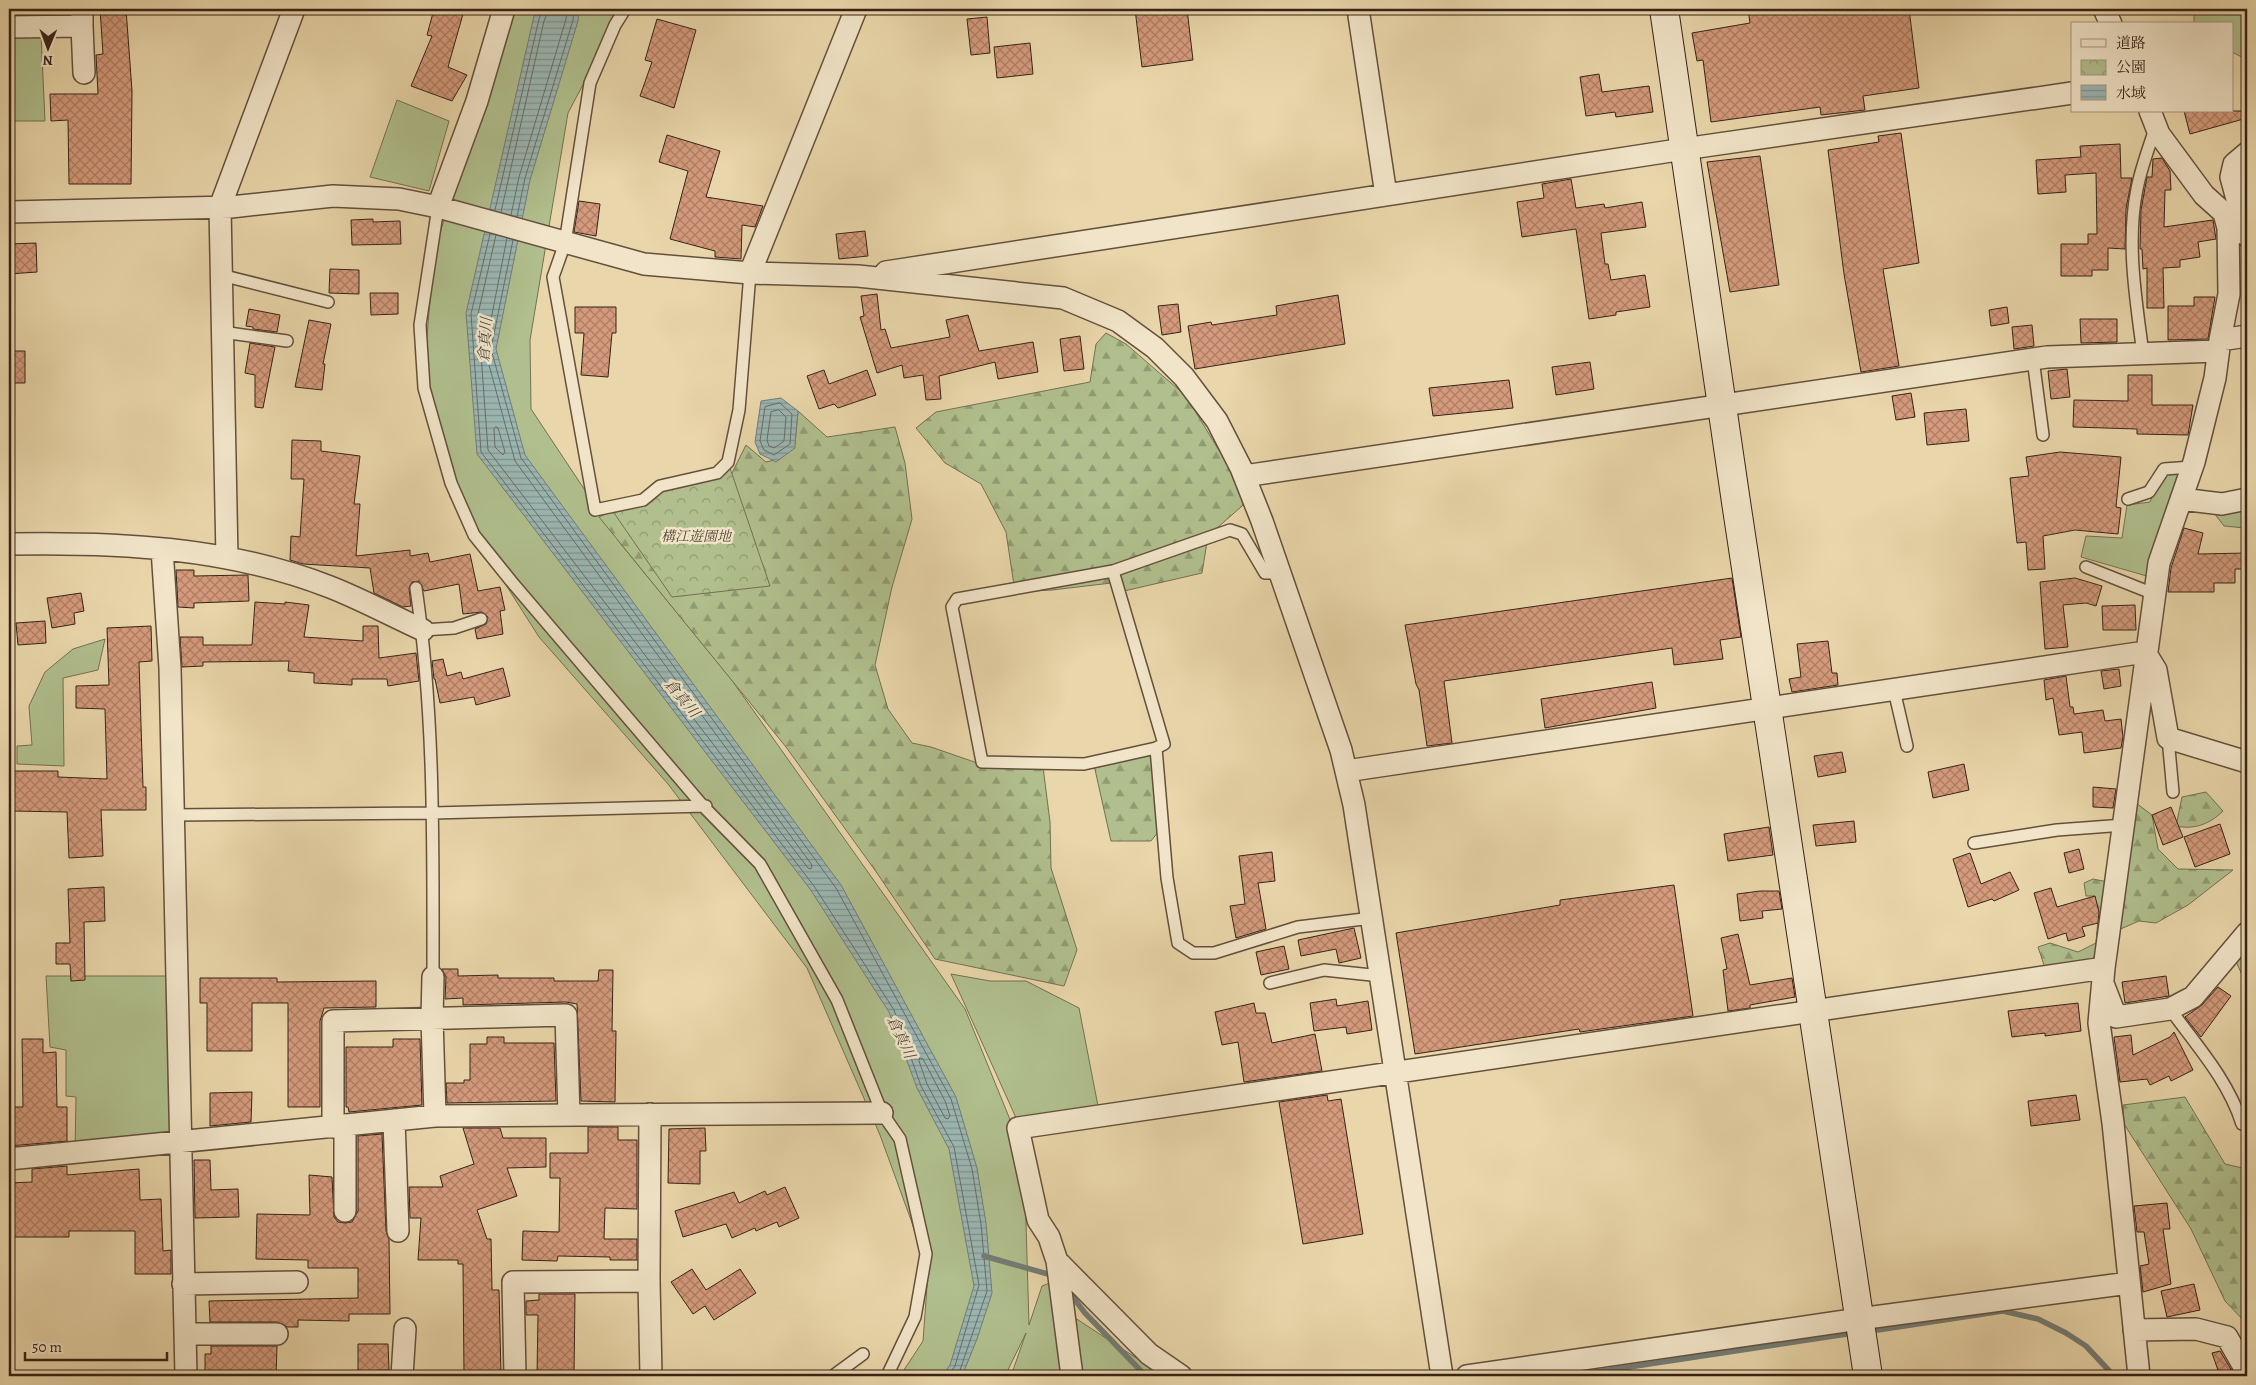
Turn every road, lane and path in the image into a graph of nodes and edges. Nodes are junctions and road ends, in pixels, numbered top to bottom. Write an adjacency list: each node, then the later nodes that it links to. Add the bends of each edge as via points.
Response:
1 (294, 9): 17 (street)
2 (504, 9): 18 (street)
3 (625, 9): 21 (lane, via 614,25 590,82)
4 (856, 9): 22 (street)
5 (1358, 9): 16 (street)
6 (1664, 9): 14 (street)
7 (2104, 9): 9 (street)
8 (82, 17): 10 (street); 11 (street)
9 (2110, 22)
10 (9, 27)
11 (84, 73)
12 (2071, 94): 14 (street)
13 (2153, 119): 25 (street, via 2159,134 2204,195 2224,213 2228,228); 31 (lane, via 2137,190 2134,226 2133,274)
14 (1684, 149): 16 (street); 33 (street)
15 (2247, 153): 20 (street, via 2234,164 2232,177)
16 (1386, 195): 24 (street)
17 (220, 207): 18 (street, via 333,196 399,200); 19 (street); 23 (street)
18 (444, 209): 21 (street); 59 (lane, via 420,325 424,388 455,492 474,535)
19 (9, 212)
20 (2247, 236): 25 (street)
21 (559, 241): 22 (street, via 644,264); 22 (lane, via 554,277 595,510 643,500 660,486 717,473 728,462 739,410)
22 (750, 273): 24 (street)
23 (221, 275): 26 (lane); 27 (street)
24 (858, 276): 36 (street, via 1063,298 1118,321 1154,348 1184,377 1217,421)
25 (2229, 294): 30 (street)
26 (328, 302)
27 (222, 332): 29 (lane); 42 (street)
28 (2247, 336): 30 (street)
29 (287, 341)
30 (2219, 346): 31 (street); 35 (street, via 2216,378)
31 (2143, 354): 32 (street)
32 (2032, 359): 33 (street); 34 (lane)
33 (1722, 406): 36 (street); 52 (street)
34 (2043, 435)
35 (2192, 467): 37 (lane, via 2164,469 2149,492); 38 (street)
36 (1244, 476): 45 (street)
37 (2128, 499)
38 (2181, 499): 39 (street, via 2222,504); 47 (street, via 2159,562)
39 (2247, 499)
40 (9, 544): 41 (street, via 88,543)
41 (162, 548): 42 (street); 61 (street, via 170,668)
42 (227, 558): 49 (street, via 330,587)
43 (2086, 567): 47 (lane)
44 (1113, 571): 45 (lane, via 1230,530 1242,534 1266,573); 55 (lane, via 1164,744); 55 (lane, via 957,599 952,607 982,762 1084,764)
45 (1280, 573): 57 (street)
46 (416, 588): 49 (lane)
47 (2154, 594): 50 (street)
48 (481, 619): 49 (lane, via 454,628)
49 (422, 630): 60 (lane)
50 (2145, 652): 51 (street); 53 (street, via 2156,670); 62 (street)
51 (1894, 690): 52 (street); 54 (lane)
52 (1767, 709): 57 (street); 71 (street)
53 (2168, 738): 56 (street); 58 (lane)
54 (1907, 746)
55 (1156, 748): 64 (lane, via 1167,878 1178,943 1193,953 1214,953 1298,927)
56 (2247, 762)
57 (1346, 770): 64 (street)
58 (2173, 792)
59 (705, 806): 60 (lane); 74 (lane, via 760,864 785,907 837,1000)
60 (433, 814): 61 (lane); 68 (lane)
61 (173, 815): 81 (street)
62 (2124, 825): 63 (lane, via 2058,830); 66 (street)
63 (1974, 843)
64 (1372, 918): 67 (street)
65 (2247, 933): 70 (street, via 2193,997)
66 (2103, 975): 70 (street, via 2116,1017); 71 (street); 88 (street, via 2099,1023)
67 (1381, 976): 69 (lane, via 1324,970); 73 (street)
68 (433, 977): 72 (street)
69 (1270, 982)
70 (2170, 1009): 80 (lane, via 2222,1079 2242,1124)
71 (1812, 1011): 73 (street); 90 (street)
72 (432, 1018): 76 (street, via 566,1014); 77 (street); 79 (street, via 333,1021)
73 (1396, 1073): 85 (street, via 1018,1128 1038,1220 1049,1237); 105 (street)
74 (882, 1113): 75 (street); 102 (lane, via 900,1139 926,1254 915,1317)
75 (650, 1114): 76 (street); 86 (street)
76 (569, 1115): 77 (street)
77 (435, 1116): 78 (street)
78 (394, 1120): 79 (street); 84 (street)
79 (339, 1126): 81 (street); 83 (street)
80 (2247, 1126)
81 (180, 1143): 82 (street); 89 (street)
82 (9, 1159)
83 (345, 1211)
84 (398, 1231)
85 (1057, 1266): 103 (street); 104 (street, via 1149,1354)
86 (649, 1281): 99 (street, via 513,1282); 100 (street)
87 (297, 1282): 89 (street)
88 (2129, 1283): 90 (street); 92 (street)
89 (184, 1284): 93 (street)
90 (1859, 1319): 106 (street); 107 (street)
91 (405, 1329): 98 (street)
92 (2134, 1330): 96 (street, via 2196,1329 2227,1337); 108 (street)
93 (185, 1334): 94 (street); 97 (street)
94 (277, 1334)
95 (863, 1354): 101 (lane)
96 (2247, 1372)
97 (186, 1376)
98 (402, 1376)
99 (515, 1376)
100 (651, 1376)
101 (832, 1376)
102 (887, 1376)
103 (1072, 1376)
104 (1181, 1376)
105 (1442, 1376)
106 (1467, 1376)
107 (1868, 1376)
108 (2139, 1376)

